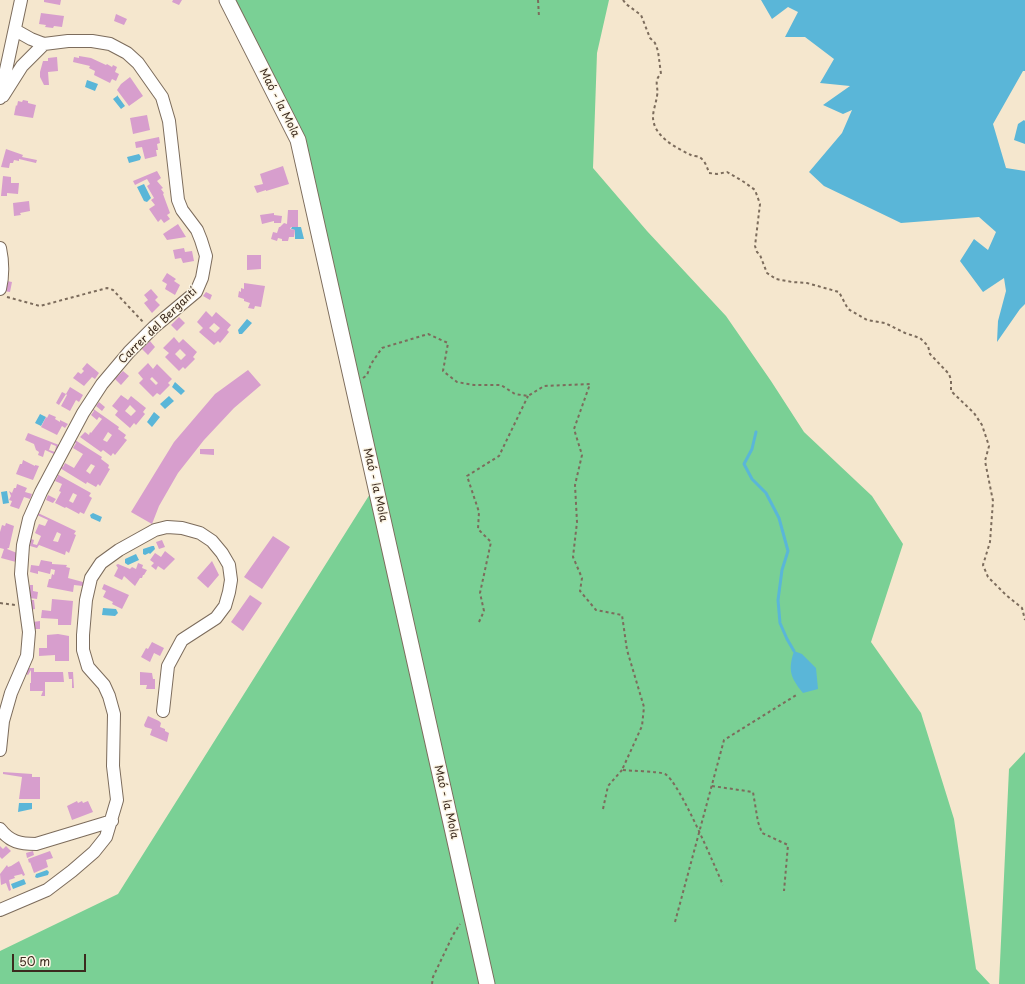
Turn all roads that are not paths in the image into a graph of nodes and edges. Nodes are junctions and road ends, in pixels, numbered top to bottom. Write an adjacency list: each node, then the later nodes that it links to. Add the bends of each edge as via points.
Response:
1 (21, 0): 3 (street)
2 (227, 0): 14 (street, Maó - la Mola, via 298,140)
3 (15, 30): 4 (street, Carrer del Bergantí); 5 (street)
4 (44, 44): 6 (street, via 22,66); 10 (street, Carrer del Bergantí, via 74,41 110,44 127,53 138,63 162,97 169,121 178,200 197,230 206,256 202,278 196,292 128,352 102,384 83,413 29,519 23,545 21,574 29,632 27,656 11,693 3,721)
5 (0, 98)
6 (0, 102)
7 (0, 248): 8 (street)
8 (3, 293)
9 (163, 711): 11 (street, via 168,666 182,640 216,618 224,606 231,580 229,566 212,541 200,533 167,527 155,530 101,563 91,578 86,600 83,650 88,667 110,696 114,714 112,766 116,800)
10 (0, 750)
11 (112, 820): 12 (street, via 36,844 13,841); 13 (street, via 106,837 94,852 72,871 47,890)
12 (0, 829)
13 (0, 910)
14 (487, 984)

